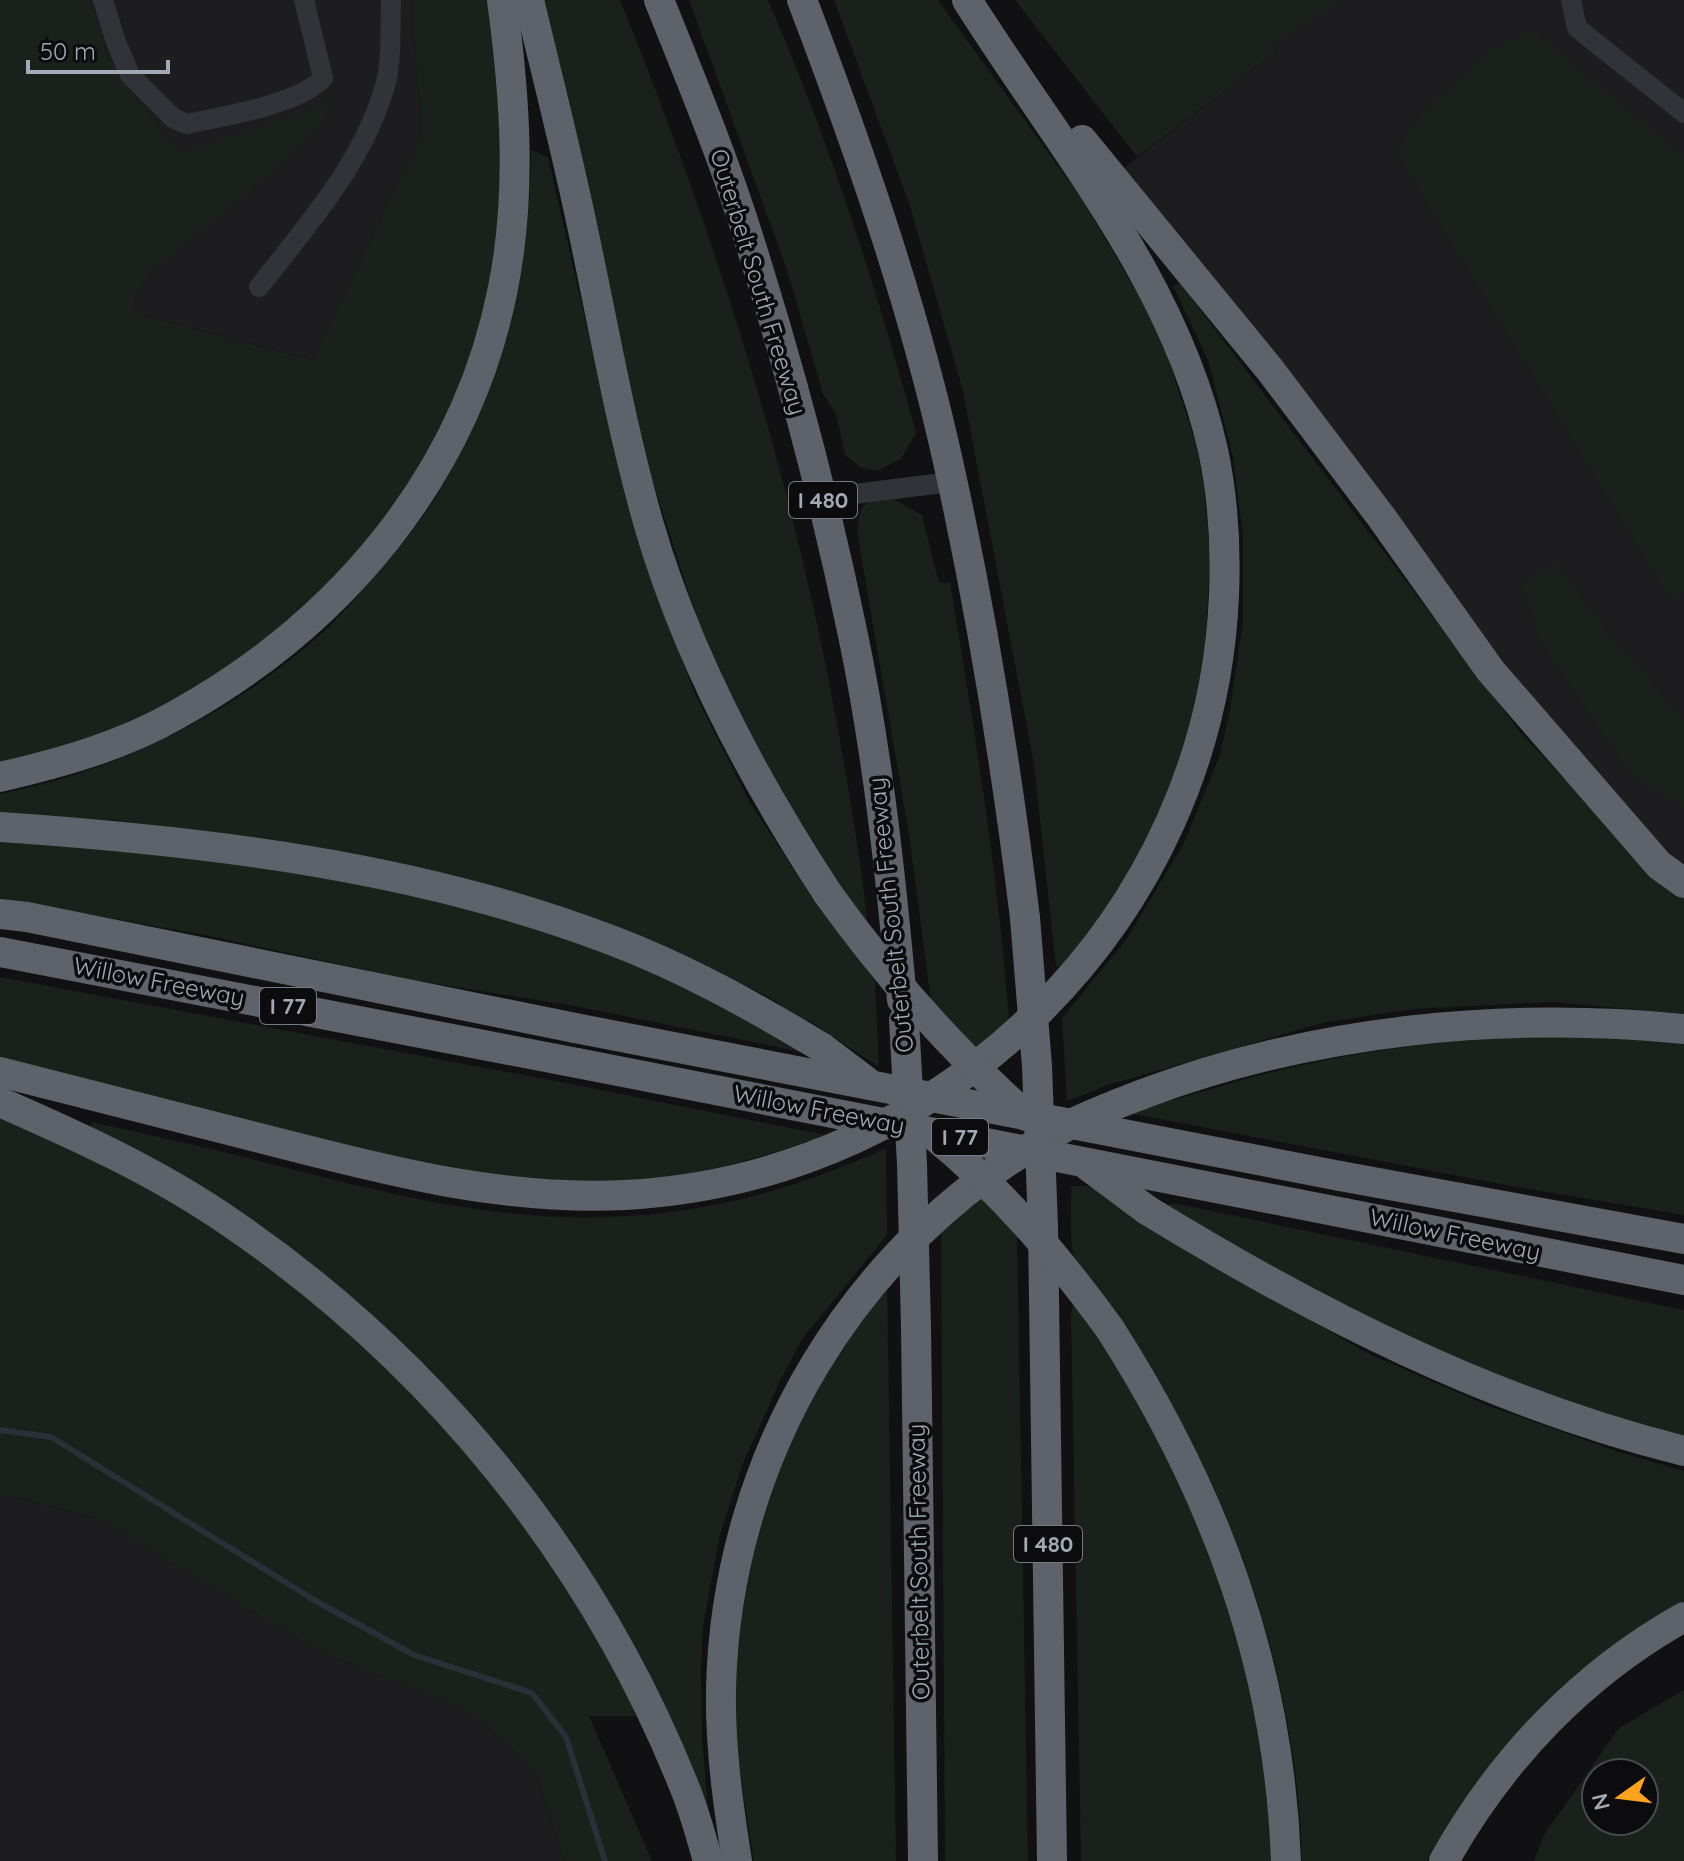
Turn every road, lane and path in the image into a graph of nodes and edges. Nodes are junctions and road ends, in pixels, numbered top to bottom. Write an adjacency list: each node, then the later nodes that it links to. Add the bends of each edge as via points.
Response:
1 (103, 0): 2 (lane, via 130,75 173,118 187,124 283,100 317,85 323,78)
2 (304, 0)
3 (391, 0): 13 (lane, via 386,83 367,137 329,197)
4 (502, 0): 16 (highway, via 515,117 514,213 503,289 477,379 429,479 360,571 309,624 256,666 174,716 117,742)
5 (529, 0): 28 (highway, bridge, via 625,433 650,527 683,618 763,790 828,894 900,987 1032,1121 1147,1210 1227,1259 1401,1349 1533,1404)
6 (659, 0): 15 (highway, Outerbelt South Freeway / I 480, via 752,248)
7 (787, 0): 12 (highway)
8 (802, 0): 12 (highway, I 480)
9 (967, 0): 18 (highway, via 1271,371 1490,670 1659,865); 22 (highway, via 1092,187 1170,322 1210,439 1223,524 1222,633 1210,710 1186,787 1131,899 1055,997 998,1049 944,1088 831,1150 736,1180 624,1195 522,1194 426,1180)
10 (1571, 0): 11 (lane, via 1577,28)
11 (1684, 113)
12 (874, 199): 14 (highway, I 480)
13 (259, 287)
14 (951, 482): 15 (lane); 33 (highway, I 480, bridge, via 991,671 1008,782 1037,1066)
15 (822, 498): 32 (highway, Outerbelt South Freeway / I 480, bridge, via 873,753 904,1020 916,1327)
16 (0, 777)
17 (0, 827): 34 (highway, bridge, via 190,843 283,858 395,877 540,915 612,940 719,988 821,1047 893,1101 971,1166 1064,1267 1110,1329 1179,1446 1236,1582 1257,1652 1269,1708)
18 (1684, 883)
19 (0, 914): 24 (highway, Willow Freeway / I 77, bridge)
20 (0, 952): 25 (highway, Willow Freeway / I 77, bridge)
21 (1684, 1029): 31 (highway, via 1515,1023 1413,1031 1243,1062 1172,1083 1060,1129 969,1189 921,1229 876,1276 806,1378 775,1437 743,1528 725,1629 721,1688 722,1748)
22 (0, 1072)
23 (0, 1102): 30 (highway, via 117,1156 230,1222 342,1309 446,1409 518,1495 588,1595 685,1787)
24 (1684, 1239)
25 (1622, 1270): 26 (highway, Willow Freeway / I 77); 27 (highway)
26 (1684, 1280)
27 (1684, 1287)
28 (1684, 1451)
29 (1684, 1617): 35 (highway, via 1618,1661 1543,1723 1507,1766)
30 (708, 1861)
31 (737, 1861)
32 (923, 1861)
33 (1052, 1861)
34 (1286, 1861)
35 (1444, 1861)

